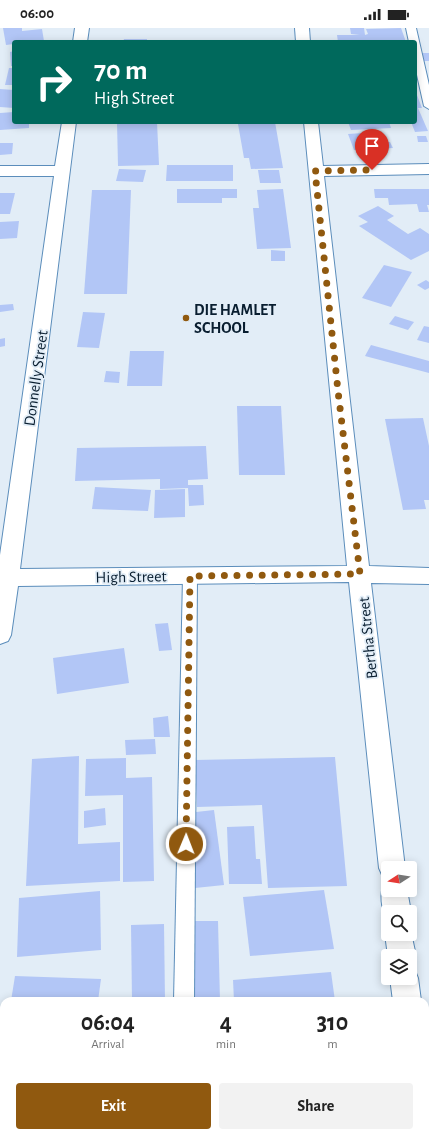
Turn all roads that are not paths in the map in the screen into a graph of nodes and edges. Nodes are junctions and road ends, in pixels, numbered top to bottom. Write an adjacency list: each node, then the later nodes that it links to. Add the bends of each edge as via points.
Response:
1 (82, 28): 4 (street)
2 (302, 28): 5 (street)
3 (411, 28): 6 (lane)
4 (80, 40)
5 (303, 40)
6 (414, 40)
7 (417, 52): 8 (lane)
8 (429, 106)
9 (69, 124): 12 (street, Donnelly Street)
10 (311, 124): 14 (street, Bertha Street)
11 (429, 169): 14 (street)
12 (63, 170): 13 (street); 18 (street, Donnelly Street)
13 (0, 171)
14 (315, 171): 15 (street, Bertha Street)
15 (360, 574): 16 (street, High Street); 17 (street, High Street); 20 (street, Bertha Street)
16 (190, 576): 18 (street, High Street); 22 (lane)
17 (429, 576)
18 (4, 578): 19 (street, Donnelly Street)
19 (0, 635)
20 (391, 861)
21 (405, 985): 23 (street)
22 (184, 997)
23 (406, 997)

